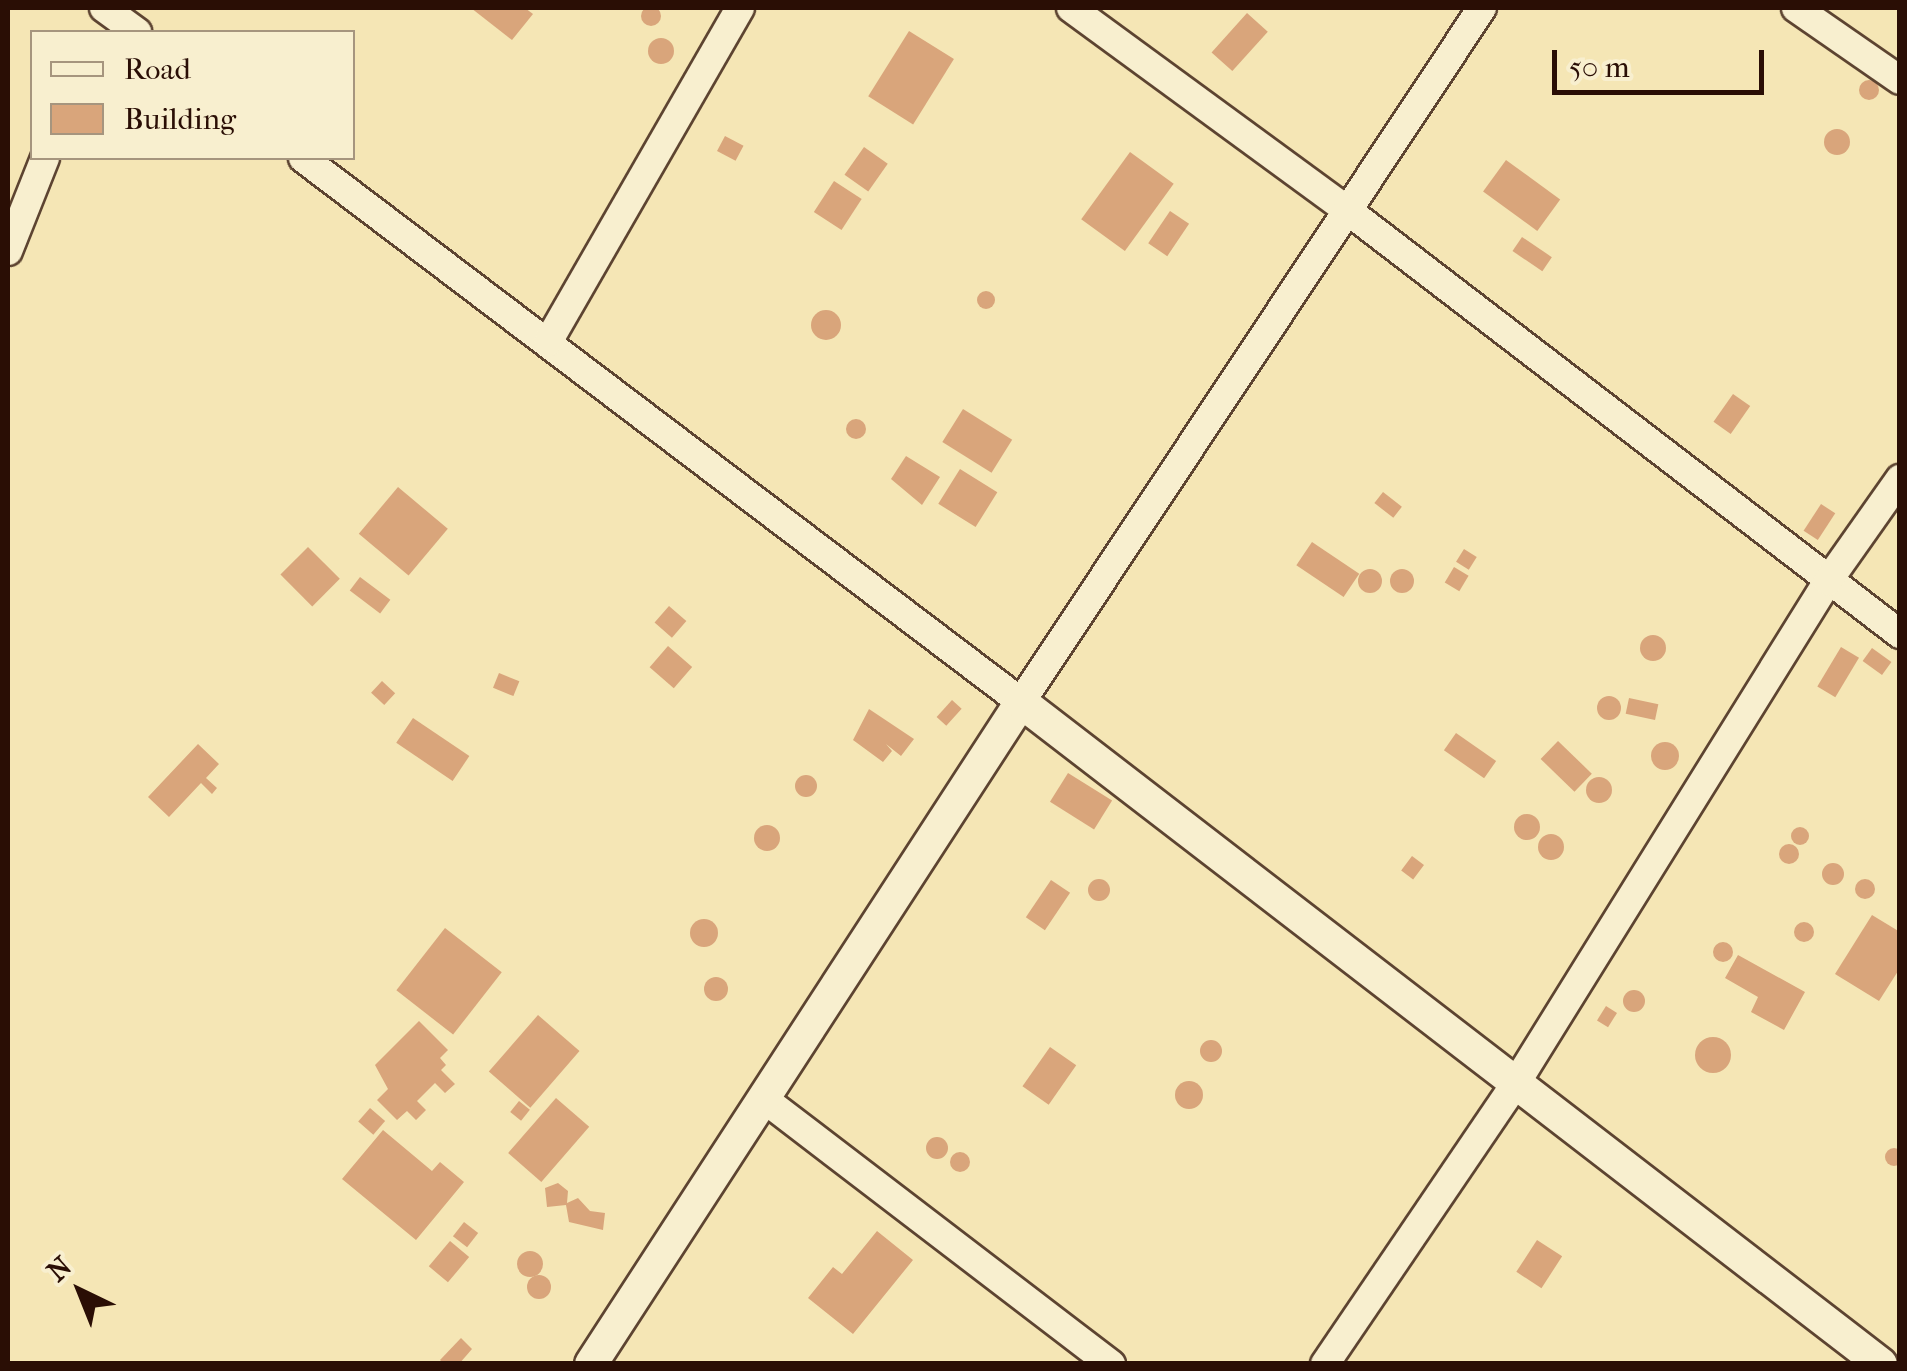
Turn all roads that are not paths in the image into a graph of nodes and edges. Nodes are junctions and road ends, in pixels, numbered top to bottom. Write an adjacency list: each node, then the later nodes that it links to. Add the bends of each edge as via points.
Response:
1 (740, 8): 12 (street)
2 (1071, 8): 10 (street)
3 (1482, 8): 10 (street)
4 (1796, 8): 7 (street)
5 (103, 14): 6 (street)
6 (133, 30)
7 (1900, 80)
8 (45, 160): 11 (street)
9 (306, 160): 12 (street)
10 (1347, 210): 14 (street); 16 (street)
11 (8, 250)
12 (548, 342): 16 (street)
13 (1900, 479): 14 (street)
14 (1828, 581): 15 (street); 17 (street)
15 (1900, 634)
16 (1021, 702): 17 (street); 18 (street)
17 (1516, 1083): 21 (street); 22 (street)
18 (764, 1099): 19 (street); 20 (street)
19 (591, 1364)
20 (1111, 1364)
21 (1325, 1364)
22 (1880, 1364)

